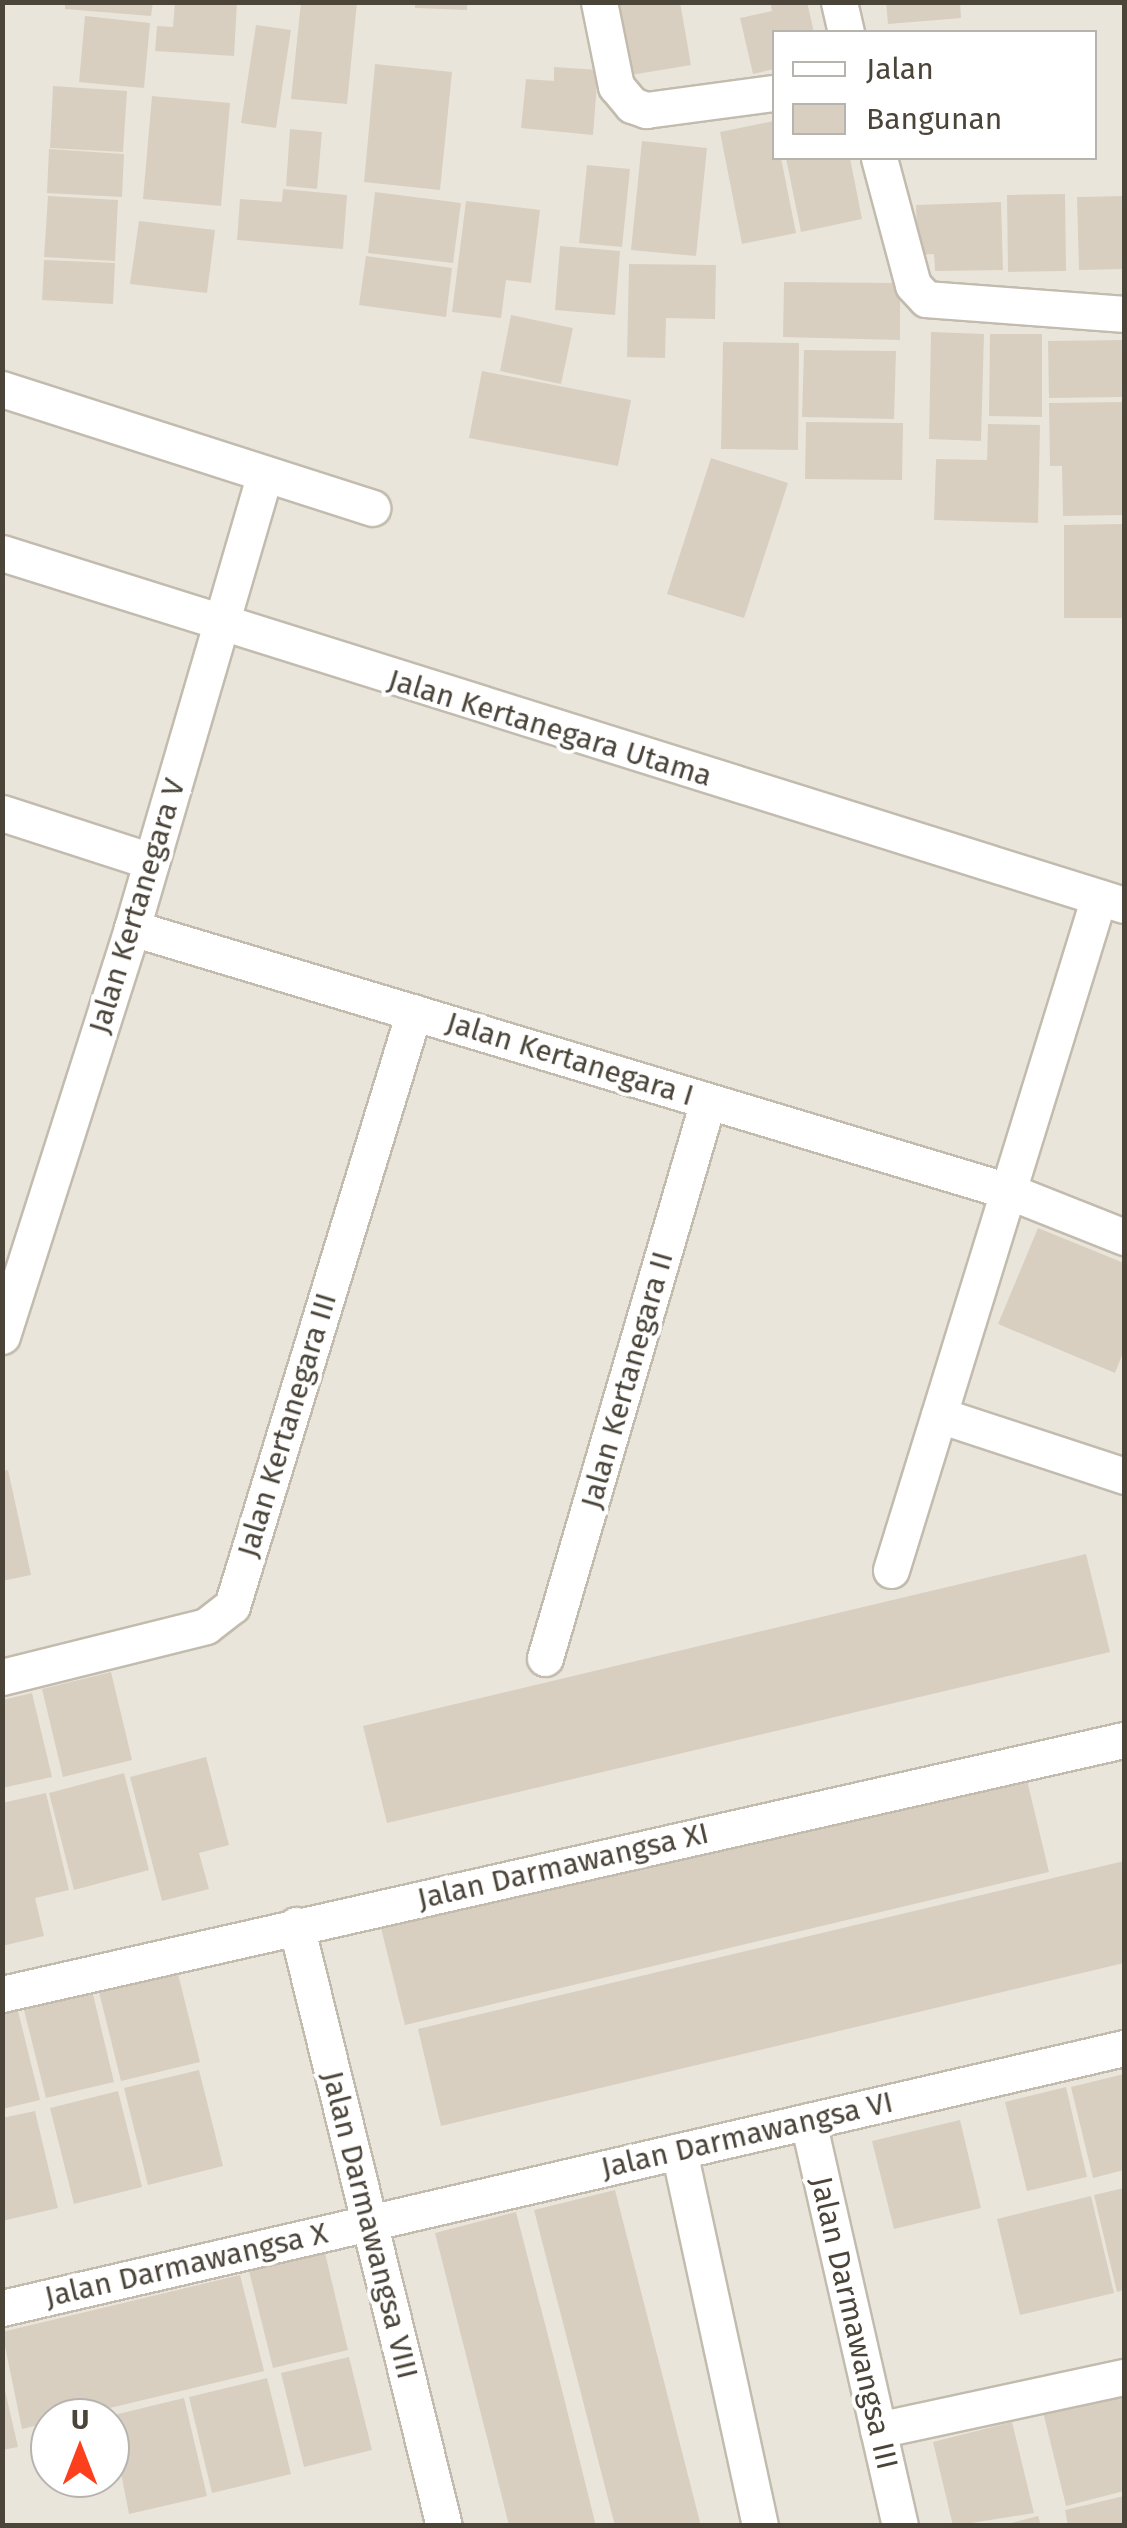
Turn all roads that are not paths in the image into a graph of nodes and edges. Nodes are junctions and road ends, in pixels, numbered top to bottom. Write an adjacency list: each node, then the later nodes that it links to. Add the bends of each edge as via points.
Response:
1 (599, 2): 4 (street, via 616,86 632,105 646,110)
2 (839, 2): 3 (street)
3 (846, 30)
4 (772, 92)
5 (880, 160): 6 (street, via 914,285 926,299)
6 (1124, 314)
7 (2, 389): 8 (street)
8 (265, 474): 9 (street); 11 (street, Jalan Kertanegara V)
9 (372, 508)
10 (2, 554): 11 (street, Jalan Kertanegara Utama)
11 (218, 625): 13 (street, Jalan Kertanegara V); 14 (street, Jalan Kertanegara Utama)
12 (2, 813): 13 (street)
13 (151, 860): 15 (street, Jalan Kertanegara V)
14 (1112, 901): 18 (street, Jalan Kertanegara Utama)
15 (132, 928): 16 (street, Jalan Kertanegara I); 20 (street, Jalan Kertanegara V)
16 (414, 1012): 17 (street, Jalan Kertanegara I); 25 (street, Jalan Kertanegara III, via 232,1606 206,1626)
17 (708, 1100): 18 (street, Jalan Kertanegara I); 24 (street, Jalan Kertanegara II)
18 (1008, 1191): 19 (street, Jalan Kertanegara I); 21 (street)
19 (1124, 1237)
20 (2, 1336)
21 (939, 1416): 22 (street); 23 (street)
22 (1124, 1476)
23 (891, 1570)
24 (545, 1658)
25 (2, 1677)
26 (1124, 1740): 27 (street, Jalan Darmawangsa XI)
27 (296, 1926): 28 (street, Jalan Darmawangsa XI); 32 (street, Jalan Darmawangsa VIII)
28 (2, 1994)
29 (1124, 2048): 30 (street, Jalan Darmawangsa VI)
30 (808, 2121): 31 (street, Jalan Darmawangsa VI); 35 (street, Jalan Darmawangsa III)
31 (679, 2151): 32 (street, Jalan Darmawangsa VI); 37 (street)
32 (369, 2222): 33 (street, Jalan Darmawangsa X); 36 (street, Jalan Darmawangsa VIII)
33 (2, 2308)
34 (1124, 2377): 35 (street)
35 (878, 2430): 38 (street, Jalan Darmawangsa III)
36 (437, 2524)
37 (760, 2526)
38 (900, 2526)

